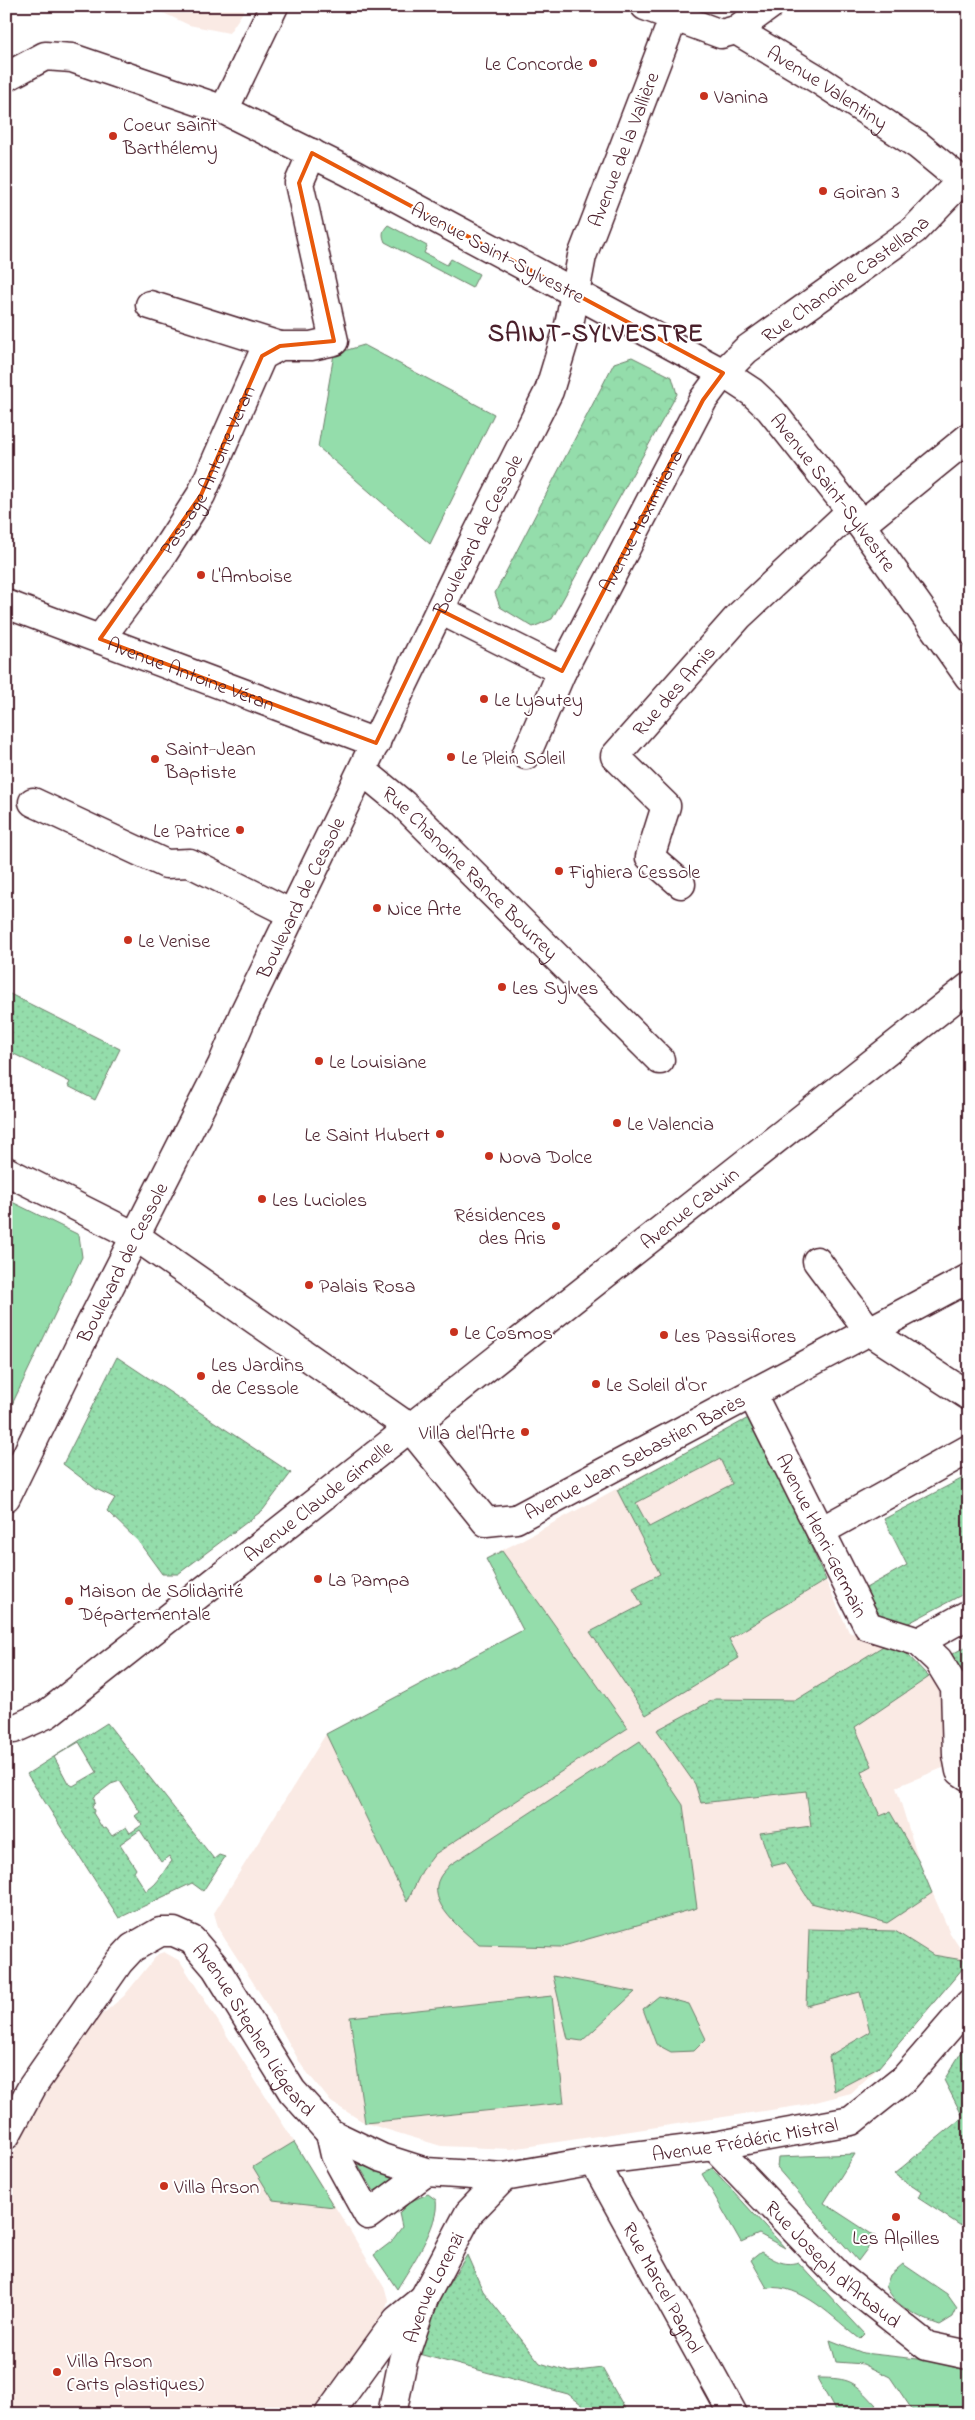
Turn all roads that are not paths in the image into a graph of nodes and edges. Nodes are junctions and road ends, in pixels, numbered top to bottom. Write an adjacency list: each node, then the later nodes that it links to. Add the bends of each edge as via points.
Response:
1 (274, 6): 7 (street)
2 (645, 6): 4 (street)
3 (769, 6): 5 (street)
4 (676, 12): 5 (street, via 720,34); 10 (street, Avenue de la Vallière, via 582,256)
5 (736, 30): 9 (street, Avenue Valentiny, via 910,139)
6 (11, 73): 7 (street, Avenue Saint-Sylvestre, via 45,56 72,58)
7 (224, 110): 8 (street, Avenue Saint-Sylvestre)
8 (312, 153): 10 (street, Avenue Saint-Sylvestre); 12 (street, via 299,184 334,341 311,346)
9 (965, 183): 13 (street, Rue Chanoine Castellana, via 914,230 746,350)
10 (575, 293): 13 (street, Avenue Saint-Sylvestre); 17 (street, Boulevard de Cessole, via 570,325 548,391)
11 (150, 305): 12 (street)
12 (280, 346): 18 (street, Passage Antoine Veran, via 262,356 201,496 159,560)
13 (722, 373): 15 (street, Avenue Saint-Sylvestre, via 752,392 770,409); 19 (street, Avenue Maximiliana, via 703,400)
14 (969, 437): 15 (street)
15 (856, 518): 20 (street, Avenue Saint-Sylvestre); 25 (street, Rue des Amis, via 739,616 615,756 666,806 650,857)
16 (6, 604): 18 (street, Avenue Antoine Véran)
17 (440, 610): 19 (street); 21 (street, Boulevard de Cessole)
18 (100, 639): 21 (street, Avenue Antoine Véran)
19 (562, 671): 22 (street, Avenue Maximiliana)
20 (969, 677)
21 (376, 742): 23 (street, Boulevard de Cessole)
22 (526, 755)
23 (363, 771): 26 (street, Boulevard de Cessole); 28 (street, Rue Chanoine Rance Bourrey, via 403,804)
24 (33, 802): 26 (street, via 166,864 190,864)
25 (681, 884)
26 (292, 914): 30 (street, Boulevard de Cessole, via 222,1065)
27 (969, 986): 36 (street, Avenue Cauvin)
28 (660, 1060)
29 (6, 1171): 30 (street, Avenue Jean Sebastien Barès)
30 (135, 1236): 36 (street, Avenue Jean Sebastien Barès); 38 (street, Boulevard de Cessole)
31 (817, 1261): 33 (street)
32 (969, 1278): 33 (street, Avenue Jean Sebastien Barès)
33 (869, 1330): 34 (street, Avenue Jean Sebastien Barès); 35 (street)
34 (752, 1394): 36 (street, Avenue Jean Sebastien Barès, via 516,1518 486,1522); 39 (street, Avenue Henri-Germain)
35 (969, 1396)
36 (410, 1428): 42 (street, Avenue Claude Gimelle, via 47,1714 14,1729)
37 (969, 1449): 39 (street)
38 (6, 1497)
39 (821, 1531): 41 (street, Avenue Henri-Germain, via 868,1626)
40 (969, 1614): 41 (street)
41 (919, 1642): 43 (street, Avenue Henri-Germain, via 938,1660 955,1688 957,1755 960,1771)
42 (6, 1729)
43 (969, 1777)
44 (969, 2004): 47 (street, Avenue Frédéric Mistral, via 905,2078 851,2120)
45 (330, 2133): 46 (street, Avenue Stephen Liégeard, via 292,2091 216,1968 192,1940 174,1932 160,1932 132,1948 119,1962 32,2087); 49 (street, Avenue Stephen Liégeard, via 382,2158); 49 (street, via 335,2155 368,2215)
46 (6, 2135)
47 (714, 2146): 48 (street, Avenue Frédéric Mistral); 52 (street, Rue Joseph d'Arbaud, via 840,2277 927,2346)
48 (594, 2161): 50 (street, Avenue Frédéric Mistral); 55 (street, Rue Marcel Pagnol)
49 (426, 2172): 50 (street, Avenue Stephen Liégeard)
50 (504, 2177): 51 (street, Avenue Lorenzi, via 469,2213)
51 (424, 2298): 53 (street, via 397,2320); 54 (street, Avenue Lorenzi, via 404,2360)
52 (969, 2355)
53 (329, 2414)
54 (392, 2414)
55 (733, 2414)

